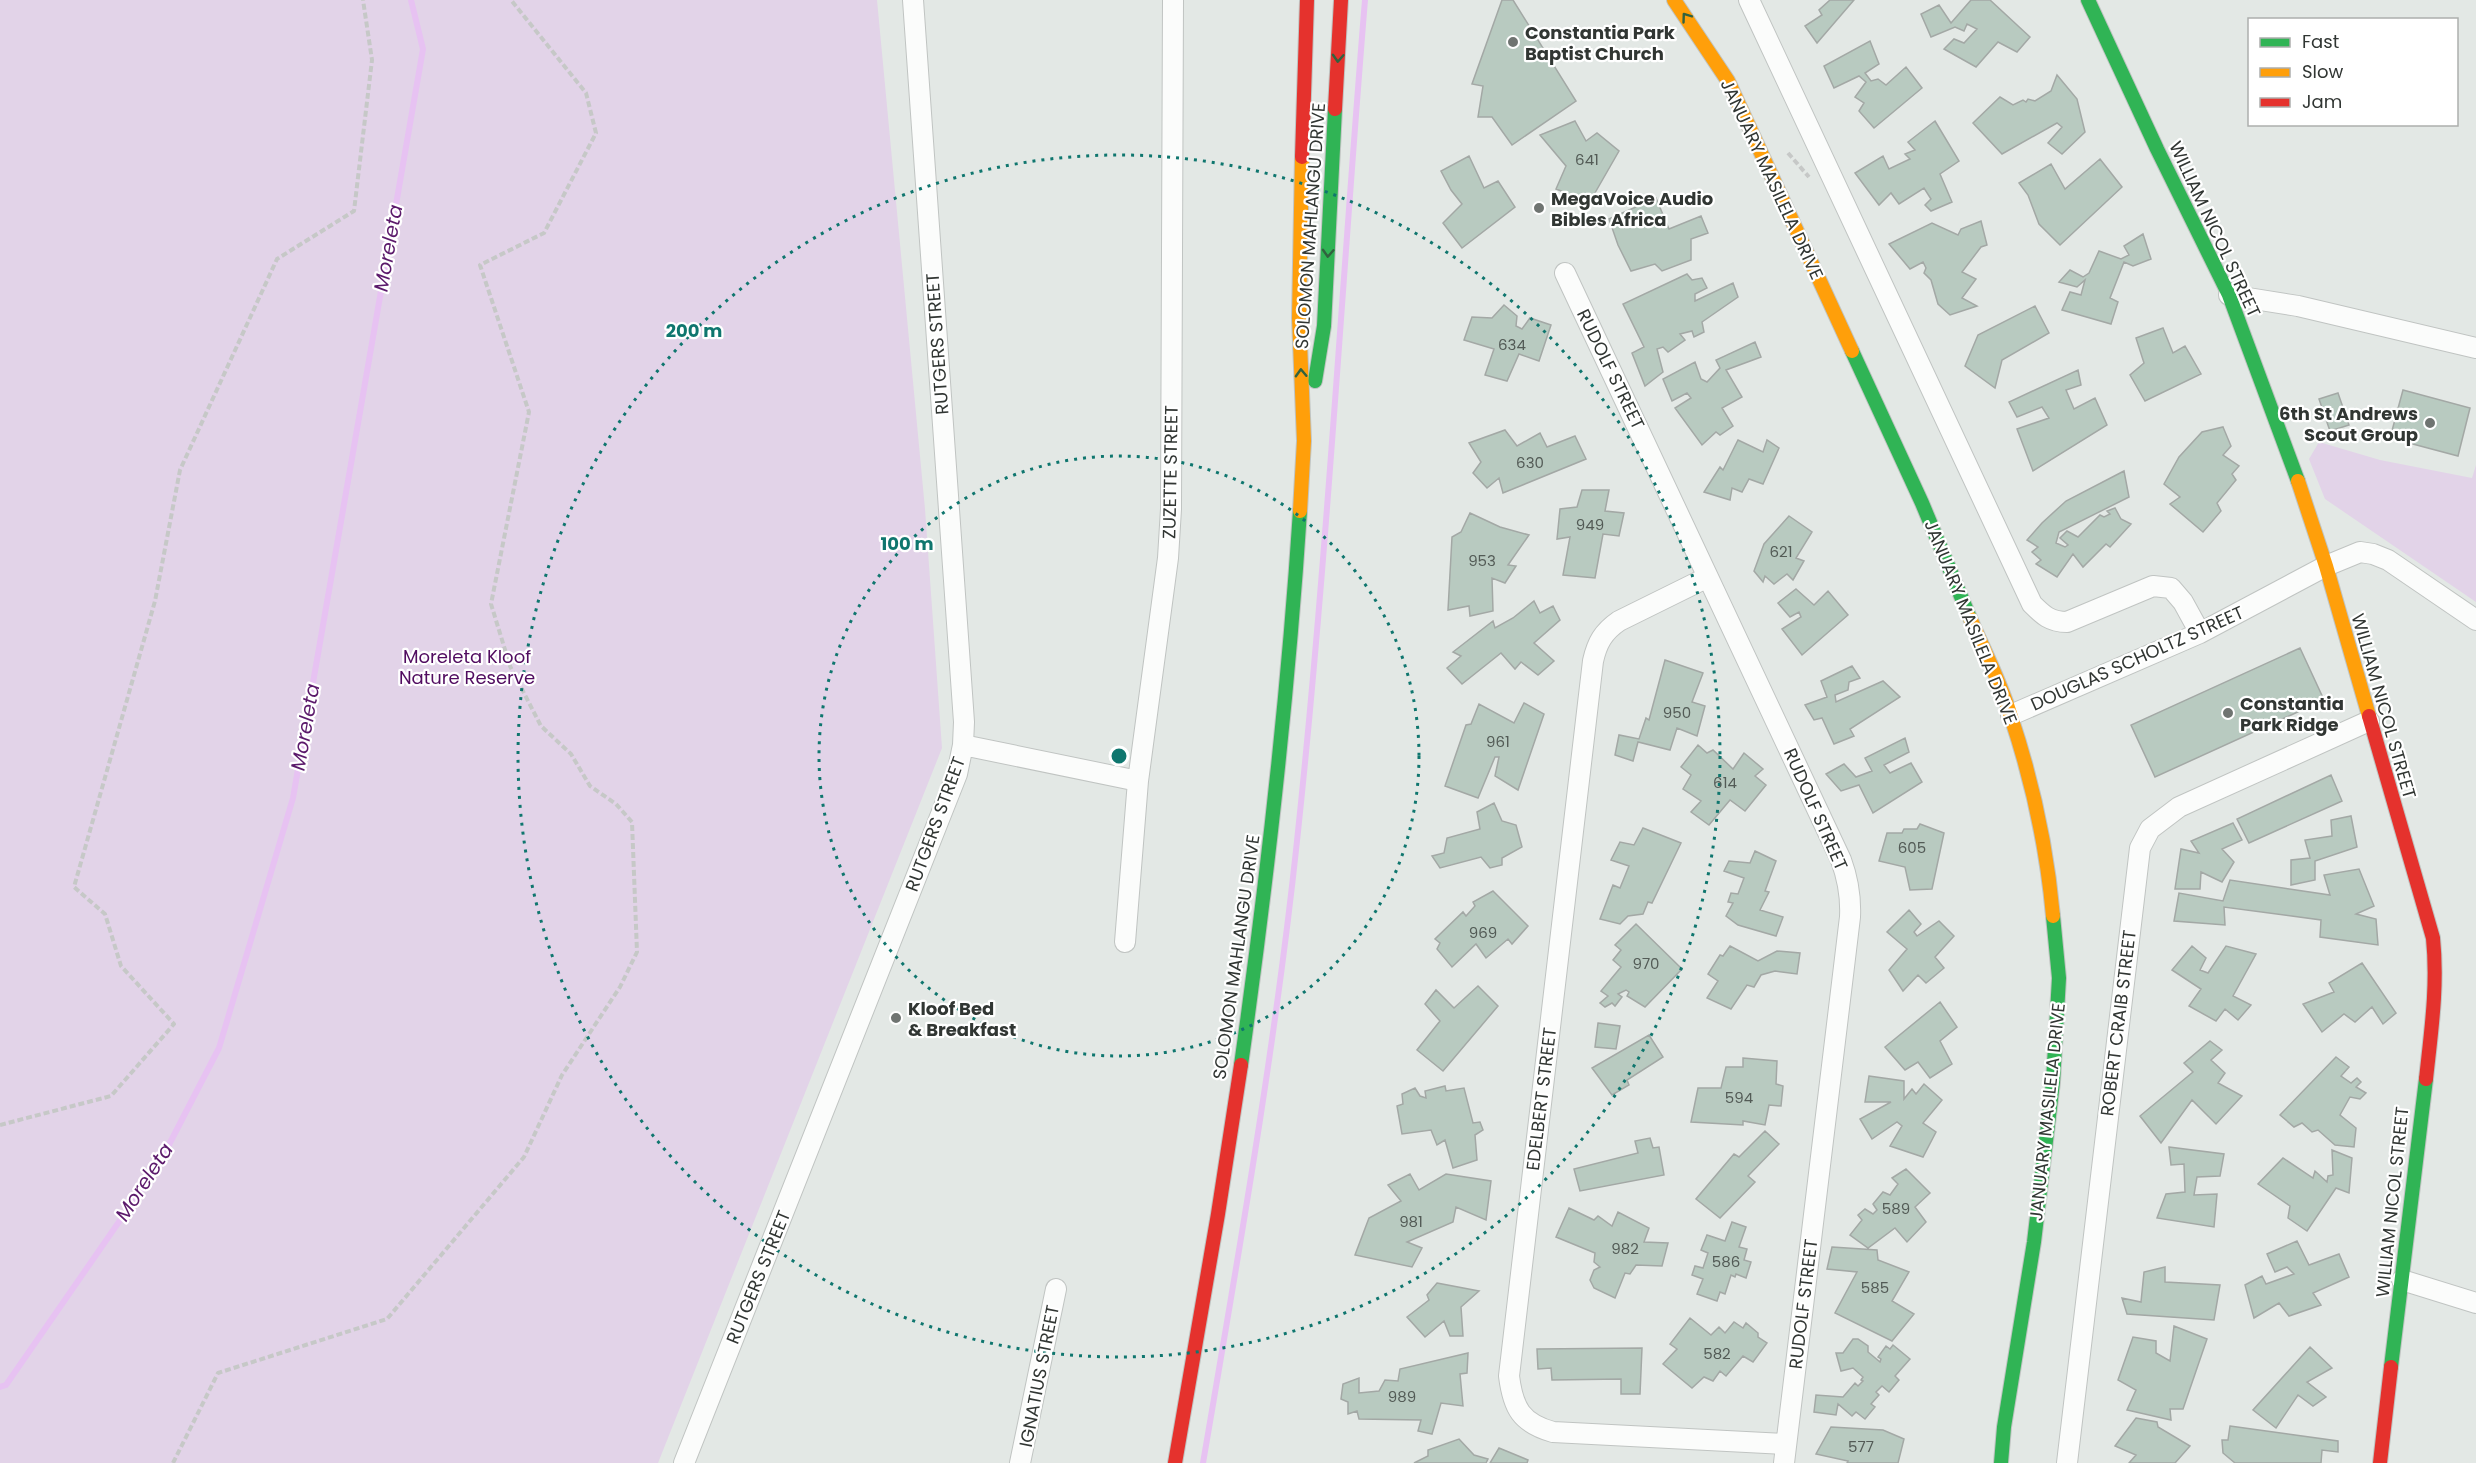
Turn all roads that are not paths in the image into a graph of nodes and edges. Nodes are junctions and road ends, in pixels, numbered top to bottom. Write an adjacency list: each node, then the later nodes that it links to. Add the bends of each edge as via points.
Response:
1 (913, 0): 20 (street, RUTGERS STREET)
2 (1173, 0): 21 (street, ZUZETTE STREET, via 1171,509)
3 (1306, 0): 13 (main road, SOLOMON MAHLANGU DRIVE, one-way to 3, via 1299,320)
4 (1341, 0): 13 (main road, SOLOMON MAHLANGU DRIVE, one-way to 13, via 1324,326)
5 (1674, 0): 9 (main road, JANUARY MASILELA DRIVE, one-way to 5)
6 (1749, 0): 17 (street, via 2032,604 2043,616 2067,622 2152,586 2171,588)
7 (2088, 0): 11 (main road, WILLIAM NICOL STREET)
8 (1702, 18): 9 (main road, JANUARY MASILELA DRIVE)
9 (1722, 70): 18 (main road, JANUARY MASILELA DRIVE, via 1922,503)
10 (1565, 273): 15 (street, RUDOLF STREET)
11 (2229, 294): 12 (street, via 2298,306); 14 (main road, WILLIAM NICOL STREET)
12 (2476, 348)
13 (1304, 453): 29 (main road, SOLOMON MAHLANGU DRIVE, via 1296,581 1267,864 1215,1243)
14 (2326, 566): 16 (street, DOUGLAS SCHOLTZ STREET, via 2360,552 2373,554); 17 (street, DOUGLAS SCHOLTZ STREET); 19 (main road, WILLIAM NICOL STREET)
15 (1708, 576): 26 (street, RUDOLF STREET, via 1841,860 1851,901); 26 (street, EDELBERT STREET, via 1619,621 1597,644 1509,1376 1511,1398 1535,1427 1553,1432)
16 (2476, 620)
17 (2200, 633): 18 (street, DOUGLAS SCHOLTZ STREET)
18 (2011, 715): 30 (main road, JANUARY MASILELA DRIVE, via 2050,878 2059,978 2051,1105)
19 (2369, 721): 23 (main road, WILLIAM NICOL STREET, via 2433,938 2436,968); 31 (street, ROBERT CRAIB STREET, via 2179,807 2150,829 2140,848)
20 (963, 745): 21 (street); 27 (street, RUTGERS STREET, via 957,774)
21 (1138, 781): 22 (street, ZUZETTE STREET)
22 (1125, 942)
23 (2402, 1280): 25 (street); 32 (main road, WILLIAM NICOL STREET)
24 (1056, 1289): 28 (street, IGNATIUS STREET)
25 (2476, 1303)
26 (1785, 1454)
27 (684, 1463)
28 (1020, 1463)
29 (1175, 1463)
30 (2001, 1463)
31 (2067, 1463)
32 (2380, 1463)

